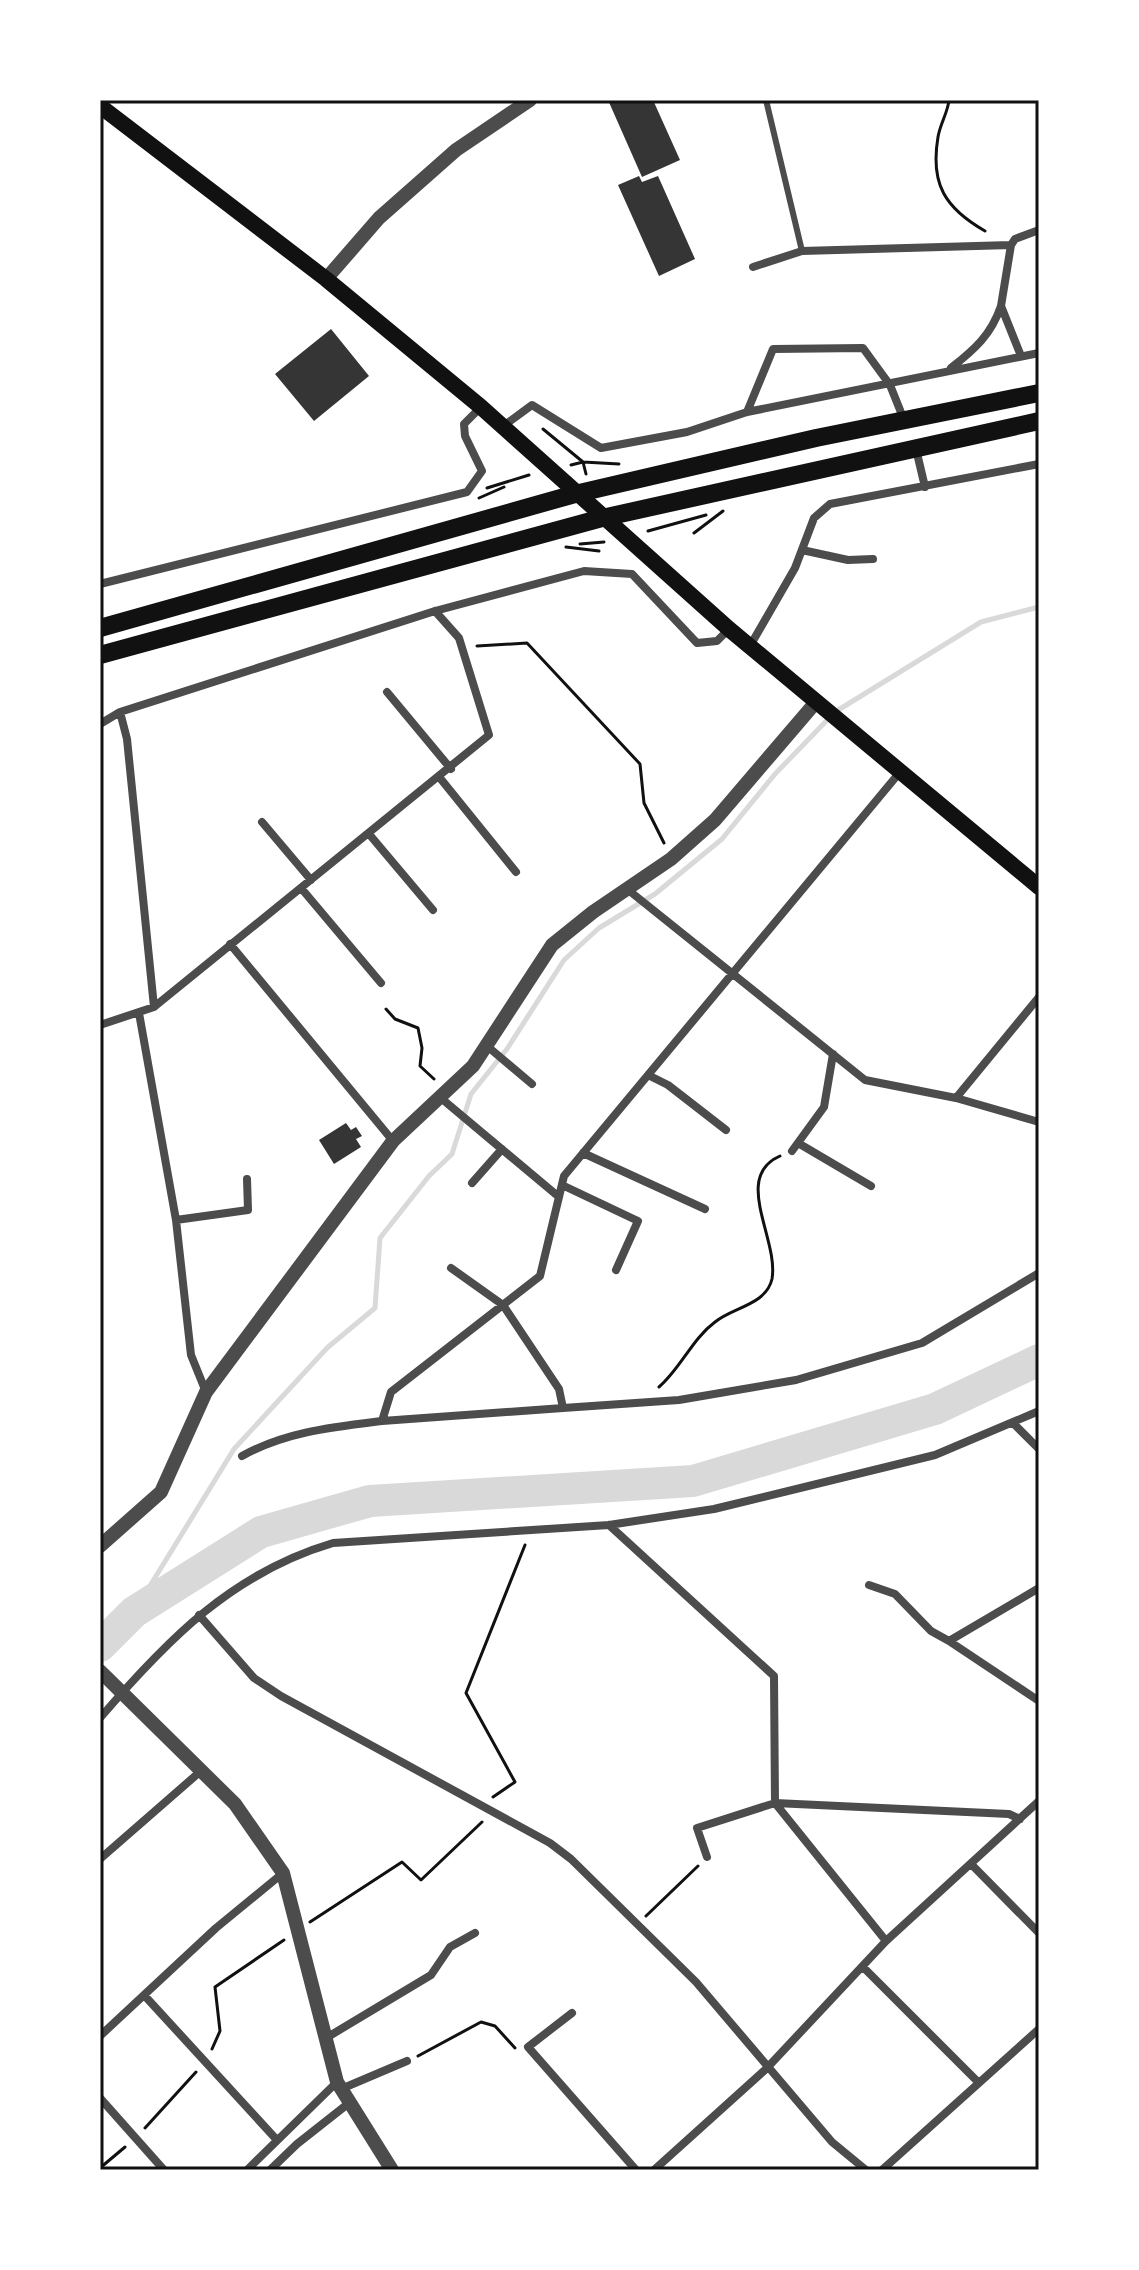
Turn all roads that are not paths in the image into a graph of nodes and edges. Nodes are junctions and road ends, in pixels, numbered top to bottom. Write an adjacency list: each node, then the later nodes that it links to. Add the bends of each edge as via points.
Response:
1 (530, 100): 8 (street, via 456,150 379,218)
2 (766, 100): 6 (lane)
3 (100, 106): 8 (main road)
4 (1039, 230): 5 (street)
5 (1013, 242): 6 (street); 9 (street)
6 (802, 251): 7 (street)
7 (753, 267)
8 (326, 279): 15 (main road)
9 (1001, 306): 11 (street); 12 (street, via 994,328)
10 (1039, 353): 11 (street)
11 (1021, 356): 12 (street)
12 (951, 368): 13 (street)
13 (890, 385): 16 (street); 16 (street, via 863,348 773,349); 17 (street)
14 (1039, 393): 17 (highway)
15 (481, 407): 19 (main road); 27 (street, via 464,424 482,471 467,492)
16 (747, 412): 19 (street, via 687,432 601,448 532,405)
17 (904, 420): 23 (highway)
18 (1039, 421): 20 (highway)
19 (502, 427): 23 (main road)
20 (916, 448): 22 (street); 24 (highway)
21 (1039, 464): 22 (street)
22 (925, 487): 25 (street, via 830,504 814,518)
23 (575, 494): 24 (main road); 29 (highway)
24 (602, 518): 30 (main road); 32 (highway)
25 (802, 550): 26 (street, via 848,560); 31 (street)
26 (873, 559)
27 (100, 584)
28 (435, 611): 30 (street, via 584,571 632,574 697,643 717,641); 35 (street); 37 (street, via 459,638 489,735)
29 (100, 628)
30 (729, 629): 31 (main road)
31 (750, 647): 34 (main road)
32 (100, 655)
33 (387, 692): 37 (street)
34 (816, 702): 38 (main road); 46 (street, via 715,820)
35 (120, 712): 36 (street); 52 (street)
36 (100, 724)
37 (451, 769): 39 (street)
38 (900, 771): 44 (main road); 49 (street)
39 (440, 778): 41 (street); 42 (street)
40 (262, 822): 43 (street)
41 (369, 834): 43 (street); 47 (street)
42 (516, 872)
43 (311, 880): 45 (street)
44 (1039, 887)
45 (301, 888): 48 (street); 50 (street)
46 (627, 889): 49 (street); 55 (street, via 552,945)
47 (433, 910)
48 (230, 944): 52 (street); 63 (street)
49 (733, 972): 56 (street); 57 (street)
50 (381, 983)
51 (1039, 997): 60 (street)
52 (154, 1007): 53 (street)
53 (139, 1013): 54 (street); 72 (street)
54 (100, 1025)
55 (487, 1046): 58 (street); 59 (street)
56 (833, 1054): 60 (street, via 865,1080); 69 (street, via 824,1107 795,1147)
57 (648, 1075): 62 (street); 65 (street)
58 (532, 1084)
59 (445, 1096): 63 (street); 64 (street)
60 (956, 1098): 61 (street)
61 (1039, 1122)
62 (726, 1130)
63 (393, 1141): 77 (street)
64 (502, 1149): 67 (street); 70 (street)
65 (583, 1153): 68 (street); 71 (street)
66 (247, 1179): 72 (street, via 248,1210)
67 (472, 1183)
68 (562, 1185): 70 (street); 74 (street, via 638,1221)
69 (871, 1186)
70 (559, 1197): 76 (street, via 540,1276)
71 (705, 1209)
72 (176, 1220): 77 (street, via 191,1355)
73 (451, 1268): 76 (street)
74 (616, 1270)
75 (1039, 1273): 78 (street, via 922,1343 796,1380 647,1402)
76 (503, 1305): 78 (street, via 559,1389); 80 (street, via 391,1392)
77 (206, 1392): 85 (street, via 161,1492)
78 (563, 1408): 80 (street)
79 (1039, 1411): 81 (street)
80 (382, 1421): 83 (street, via 314,1429)
81 (1013, 1423): 82 (street); 84 (street, via 935,1455 714,1509)
82 (1039, 1449)
83 (242, 1456)
84 (609, 1525): 88 (street, via 333,1543 267,1569); 96 (street, via 774,1676)
85 (100, 1546)
86 (869, 1585): 89 (street, via 895,1594 931,1631)
87 (1039, 1588): 89 (street)
88 (199, 1615): 91 (street); 112 (street, via 254,1678 571,1859 696,1982)
89 (949, 1641): 92 (street)
90 (100, 1671): 91 (street)
91 (117, 1688): 93 (street); 94 (street)
92 (1039, 1701)
93 (100, 1718)
94 (202, 1770): 98 (street); 101 (street, via 235,1804)
95 (1039, 1801): 97 (street)
96 (775, 1803): 97 (street, via 1009,1814); 99 (street, via 697,1828); 104 (street)
97 (1020, 1819): 100 (street)
98 (101, 1857)
99 (707, 1857)
100 (971, 1864): 103 (street); 104 (street)
101 (283, 1873): 106 (street); 110 (street)
102 (475, 1933): 110 (street, via 450,1947 431,1975)
103 (1039, 1933)
104 (886, 1941): 105 (street)
105 (863, 1967): 112 (street); 113 (street)
106 (144, 1995): 109 (street); 117 (street)
107 (572, 2013): 122 (street, via 528,2047)
108 (1039, 2029): 113 (street)
109 (100, 2036)
110 (326, 2038): 114 (street)
111 (407, 2061): 114 (street)
112 (766, 2069): 123 (street); 124 (street, via 832,2142)
113 (979, 2083): 125 (street)
114 (339, 2086): 116 (street); 117 (street)
115 (100, 2098): 118 (street)
116 (349, 2103): 120 (street); 121 (street)
117 (276, 2139): 119 (street)
118 (164, 2170)
119 (247, 2170)
120 (270, 2170)
121 (392, 2170)
122 (636, 2170)
123 (654, 2170)
124 (866, 2170)
125 (882, 2170)

